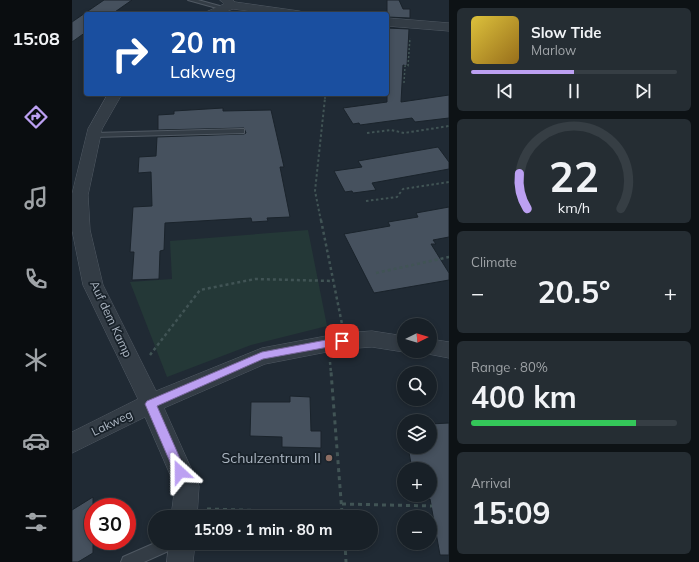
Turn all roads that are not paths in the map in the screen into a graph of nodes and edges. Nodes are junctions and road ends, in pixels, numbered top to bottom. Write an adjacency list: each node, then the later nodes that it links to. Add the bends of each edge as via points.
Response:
1 (191, 0): 2 (lane)
2 (227, 4): 3 (street); 4 (street)
3 (213, 12)
4 (285, 12)
5 (389, 22): 6 (street)
6 (449, 27)
7 (114, 96): 9 (street, Auf dem Kamp)
8 (241, 131): 9 (lane)
9 (94, 135): 10 (street, Auf dem Kamp)
10 (76, 218): 14 (street, Auf dem Kamp, via 93,285)
11 (397, 343): 14 (street, Lakweg, via 372,339 335,342 262,356)
12 (437, 348): 13 (street)
13 (449, 350)
14 (150, 404): 15 (street, Lakweg); 16 (street, Auf dem Kamp, via 186,486)
15 (72, 443)
16 (184, 510)
17 (155, 550): 19 (lane)
18 (181, 550): 20 (street)
19 (128, 562)
20 (180, 562)

